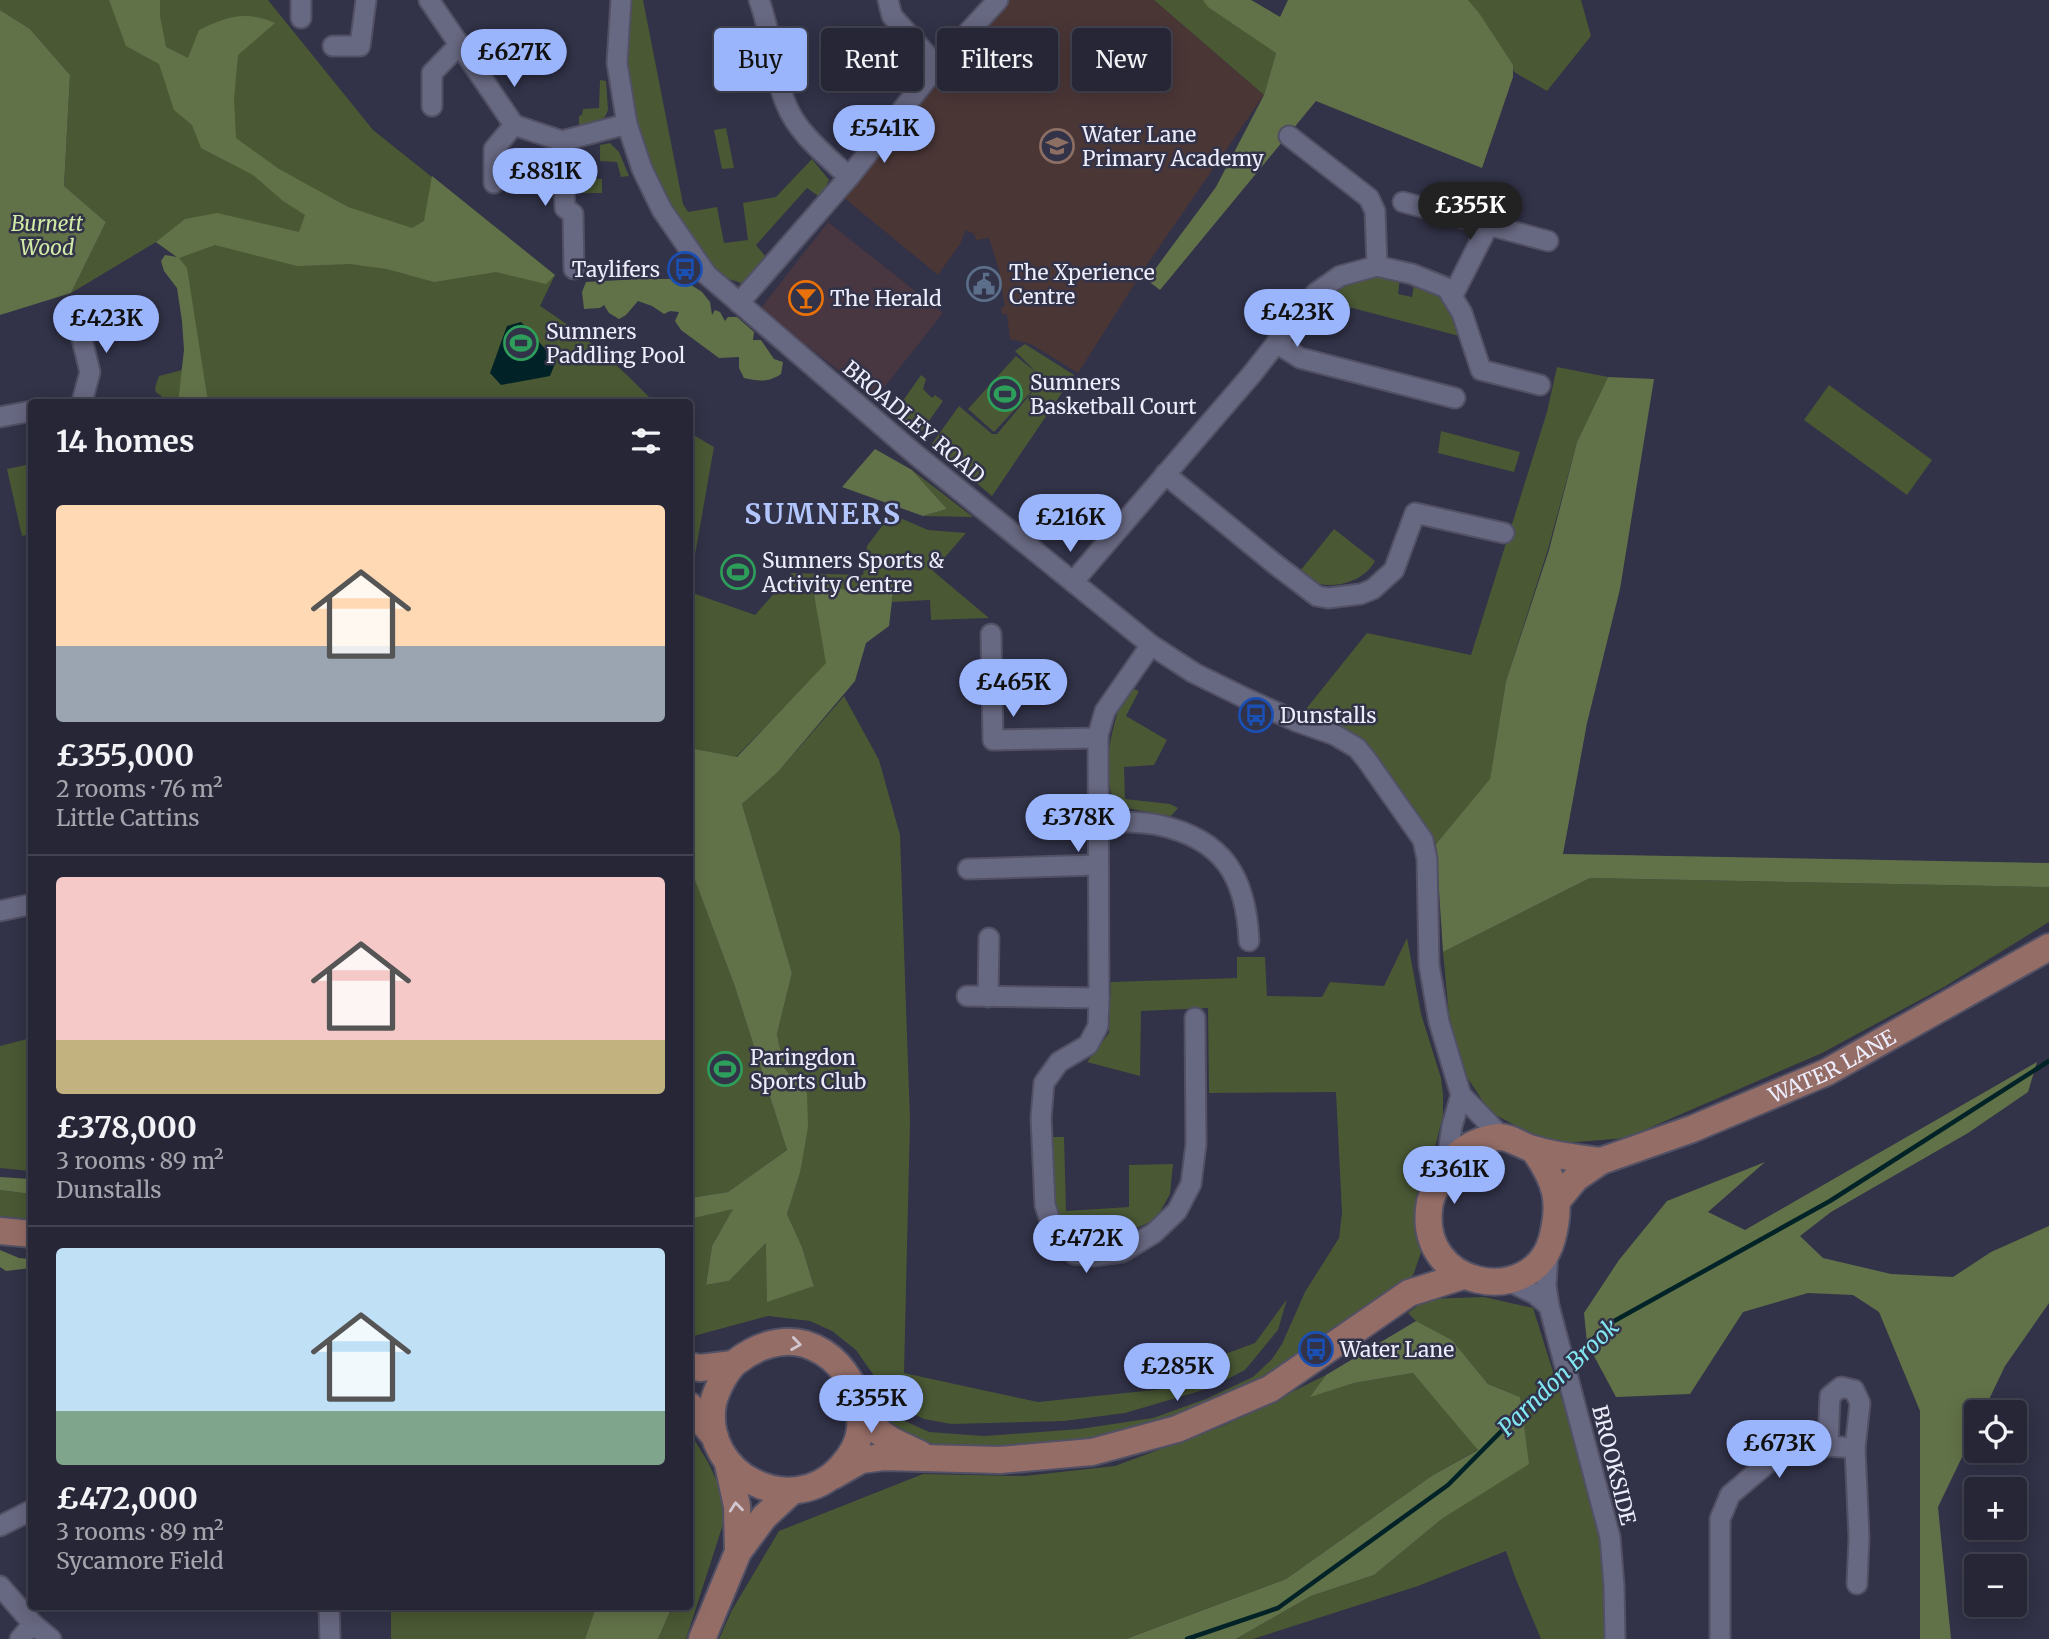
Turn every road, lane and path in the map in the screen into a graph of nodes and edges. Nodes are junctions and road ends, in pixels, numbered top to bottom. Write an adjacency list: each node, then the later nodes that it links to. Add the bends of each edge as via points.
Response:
1 (366, 0): 9 (street, via 360,46)
2 (621, 0): 12 (street, BROADLEY ROAD, via 617,63)
3 (759, 0): 16 (street, via 786,106 808,137)
4 (888, 0): 10 (street, via 892,16)
5 (998, 0): 7 (street)
6 (441, 5): 8 (street)
7 (972, 28)
8 (460, 44): 11 (street, via 432,73); 13 (street)
9 (333, 46)
10 (937, 66): 16 (street)
11 (432, 106)
12 (627, 124): 15 (street); 24 (street, BROADLEY ROAD, via 642,169 668,220 707,275)
13 (514, 125): 15 (street); 17 (street, via 494,149)
14 (1289, 136): 21 (street, via 1369,198 1375,211)
15 (562, 141): 22 (street, via 565,208 573,214)
16 (849, 177): 24 (street)
17 (494, 183)
18 (1403, 202): 19 (street)
19 (1488, 226): 20 (street); 23 (street)
20 (1548, 241)
21 (1377, 266): 23 (street, via 1447,288); 26 (street, via 1340,276 1316,293)
22 (574, 269)
23 (1452, 297): 27 (street, via 1462,313 1480,370)
24 (739, 303): 34 (street, BROADLEY ROAD)
25 (74, 307): 29 (street, via 90,372)
26 (1276, 343): 28 (street, via 1300,358); 32 (street)
27 (1540, 385)
28 (1455, 398)
29 (83, 399)
30 (28, 412): 31 (street)
31 (0, 417)
32 (1165, 474): 33 (street, via 1275,565 1317,596 1328,598 1373,589 1394,570 1415,513); 34 (street)
33 (1504, 533)
34 (1073, 582): 36 (street, BROADLEY ROAD)
35 (991, 634): 37 (street, via 993,740)
36 (1151, 645): 37 (street, via 1105,711); 50 (street, BROADLEY ROAD, via 1194,673 1357,748 1423,840 1432,992)
37 (1098, 738): 38 (street)
38 (1099, 821): 39 (street); 44 (street, via 1157,825 1198,838 1231,867 1242,890)
39 (1097, 865): 40 (street); 48 (street)
40 (968, 869)
41 (28, 905): 42 (street)
42 (0, 911)
43 (989, 938): 47 (street)
44 (1249, 941)
45 (2049, 947): 53 (main road, WATER LANE, via 1827,1072 1692,1129)
46 (967, 996): 47 (street)
47 (988, 997): 48 (street)
48 (1099, 998): 49 (street, via 1098,1026 1088,1045 1059,1062 1044,1083 1045,1205 1055,1236 1074,1254 1122,1252 1154,1233 1177,1211 1191,1184 1196,1144)
49 (1195, 1018)
50 (1461, 1095): 51 (street, BROADLEY ROAD); 54 (street)
51 (1501, 1136): 52 (main road); 54 (main road, via 1468,1144)
52 (1534, 1150): 53 (main road, WATER LANE); 55 (main road, via 1550,1173)
53 (1601, 1161): 55 (main road, WATER LANE, via 1576,1178)
54 (1446, 1167): 58 (main road, via 1430,1202)
55 (1557, 1201): 59 (main road)
56 (0, 1231): 57 (main road)
57 (28, 1234)
58 (1430, 1238): 60 (main road, via 1442,1261); 62 (main road, via 1422,1270)
59 (1548, 1253): 61 (main road, via 1529,1273); 63 (street, BROOKSIDE)
60 (1463, 1276): 61 (main road); 62 (main road)
61 (1507, 1281): 63 (street)
62 (1409, 1293): 71 (main road, via 1270,1388 1177,1429 1092,1452 1000,1460)
63 (1549, 1306): 86 (street, BROOKSIDE, via 1610,1537)
64 (733, 1364): 65 (main road); 66 (main road, one-way to 66, via 762,1346 805,1344 841,1365); 68 (main road, via 715,1394)
65 (693, 1367)
66 (859, 1397): 71 (main road, via 883,1436); 73 (main road, via 860,1432 850,1457)
67 (693, 1410): 68 (main road)
68 (715, 1437): 72 (main road)
69 (1828, 1446): 70 (street); 70 (street, via 1830,1396 1841,1387 1854,1390 1860,1403); 87 (street, via 1798,1450 1770,1461 1730,1495 1720,1519)
70 (1855, 1448): 78 (street)
71 (925, 1457): 73 (main road, via 861,1460)
72 (728, 1464): 74 (main road, via 754,1484); 77 (main road, one-way to 72, via 737,1506)
73 (833, 1476): 74 (main road)
74 (793, 1491): 77 (main road, via 764,1517)
75 (28, 1512): 76 (street)
76 (0, 1526)
77 (738, 1552): 85 (main road)
78 (1857, 1584)
79 (0, 1586): 81 (street)
80 (330, 1610): 84 (street)
81 (33, 1624): 82 (street); 83 (street)
82 (20, 1639)
83 (51, 1639)
84 (330, 1639)
85 (702, 1639)
86 (1615, 1639)
87 (1720, 1639)

